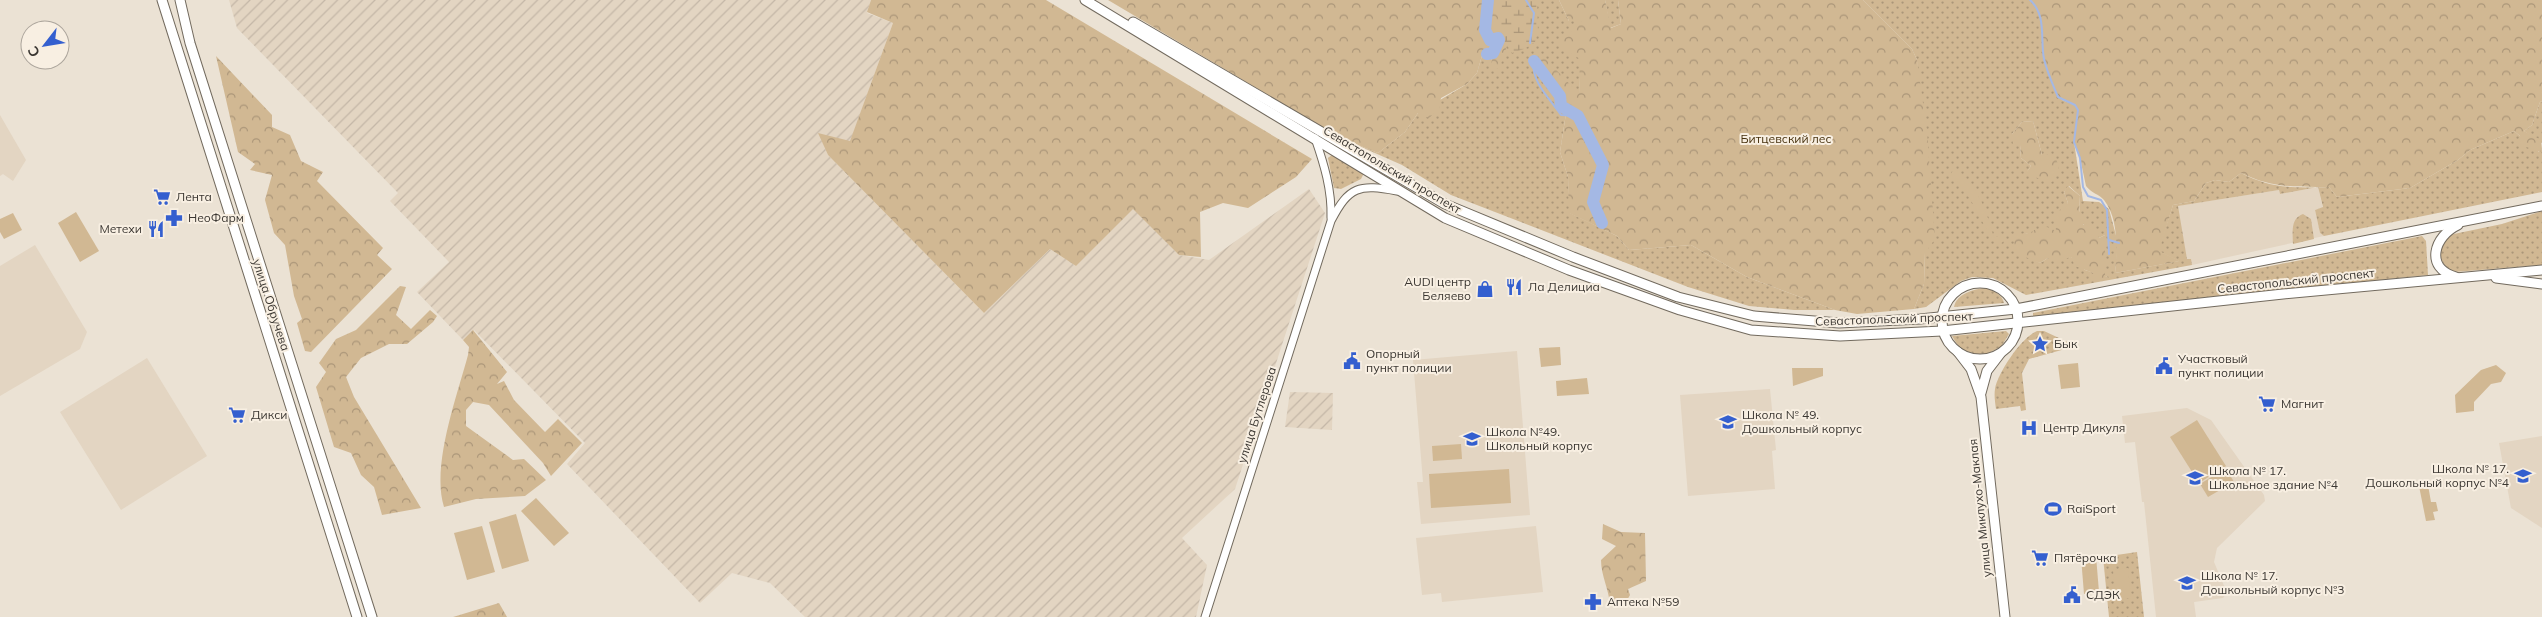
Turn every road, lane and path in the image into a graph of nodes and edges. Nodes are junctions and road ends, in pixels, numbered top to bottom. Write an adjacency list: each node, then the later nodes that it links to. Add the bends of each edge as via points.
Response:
1 (162, 0): 21 (main road, улица Обручева)
2 (180, 0): 22 (main road, улица Обручева, via 190,44)
3 (1085, 0): 5 (main road, Севастопольский проспект)
4 (1096, 0): 15 (main road, Севастопольский проспект, via 1419,190 1481,221 1573,258 1678,297 1754,316 1839,323)
5 (1315, 138): 6 (main road, Севастопольский проспект); 8 (street, улица Бутлерова, via 1330,191)
6 (1400, 191): 8 (street, улица Бутлерова, via 1378,187 1355,188 1341,201); 17 (main road, Севастопольский проспект, via 1439,215 1488,238 1719,322 1786,334 1840,336)
7 (2542, 206): 9 (main road, Севастопольский проспект)
8 (1331, 221): 23 (street, улица Бутлерова)
9 (2463, 222): 12 (main road, via 2438,241 2436,250 2437,261 2443,270); 14 (main road, Севастопольский проспект)
10 (2542, 270): 11 (main road, Севастопольский проспект)
11 (2481, 275): 12 (main road, Севастопольский проспект); 13 (main road)
12 (2459, 278): 16 (main road, Севастопольский проспект)
13 (2542, 284)
14 (2016, 309): 15 (main road, Севастопольский проспект); 15 (main road, via 2006,292 1998,286 1982,283 1953,295); 16 (main road)
15 (1940, 317): 17 (main road)
16 (2018, 324): 17 (main road, Севастопольский проспект); 18 (main road, улица Миклухо-Маклая)
17 (1942, 332): 19 (main road, улица Миклухо-Маклая, via 1945,340)
18 (2006, 349): 19 (main road, via 1982,359 1966,357); 20 (main road, улица Миклухо-Маклая, via 1987,371)
19 (1958, 352): 20 (main road, улица Миклухо-Маклая, via 1971,369)
20 (1980, 397): 24 (main road, улица Миклухо-Маклая)
21 (357, 617)
22 (372, 617)
23 (1205, 617)
24 (2005, 617)

